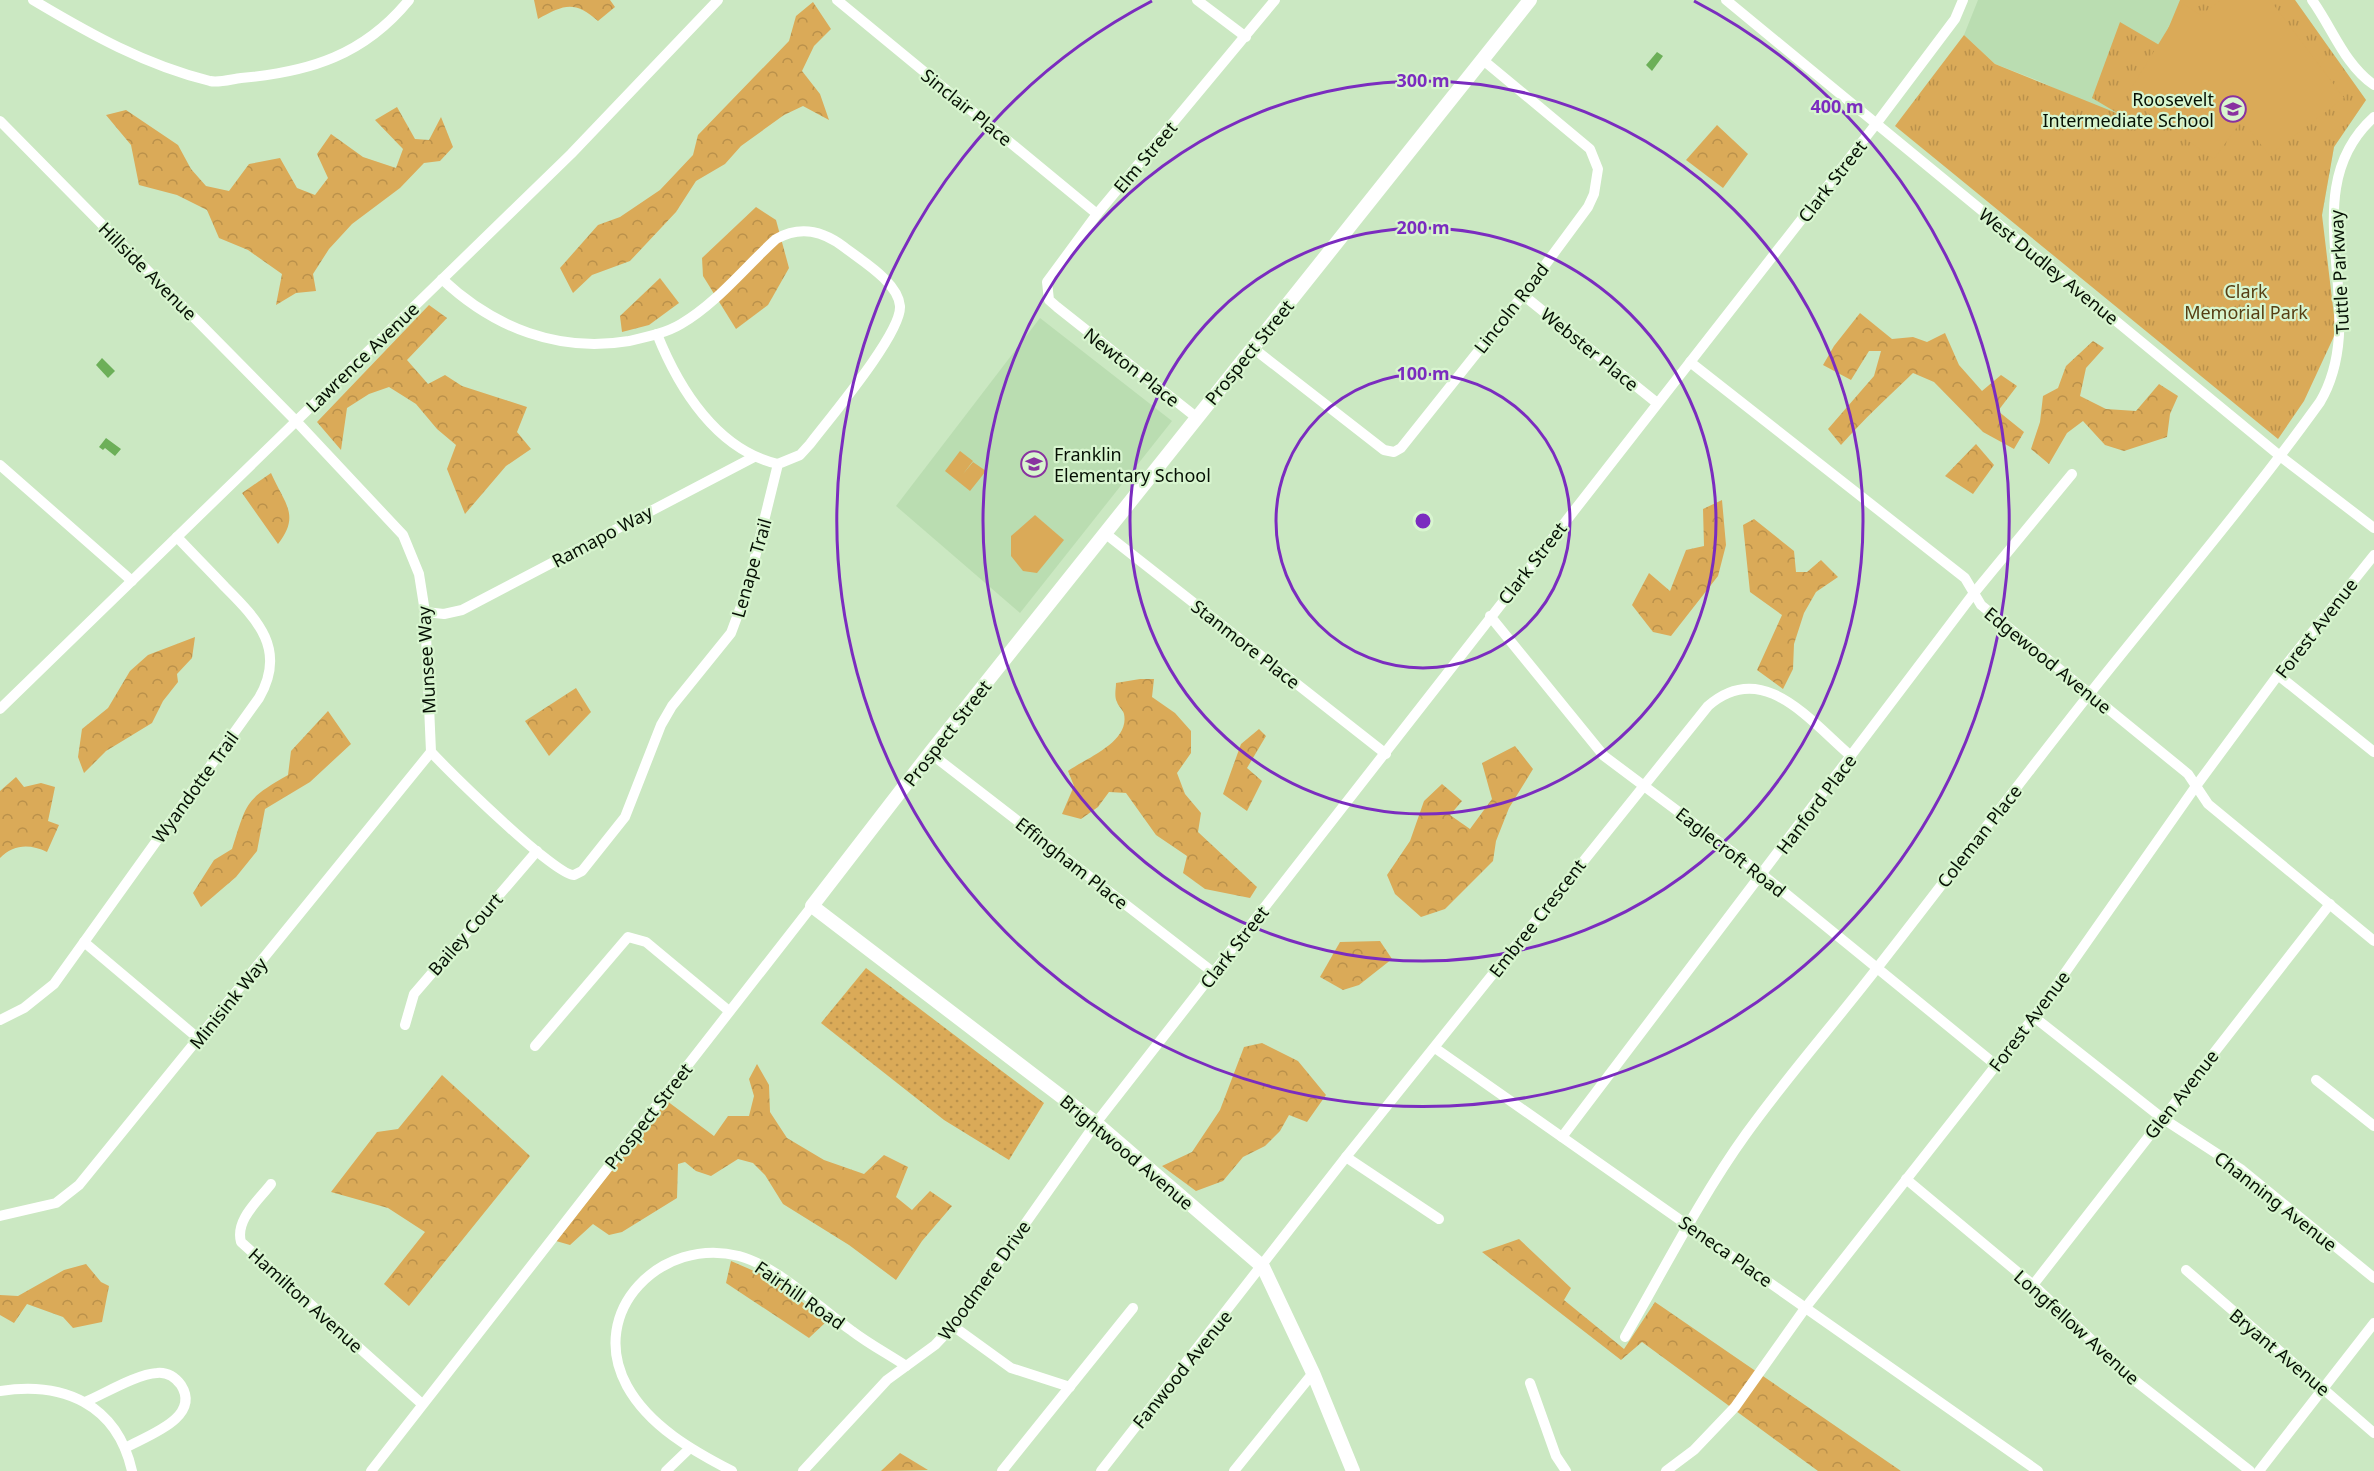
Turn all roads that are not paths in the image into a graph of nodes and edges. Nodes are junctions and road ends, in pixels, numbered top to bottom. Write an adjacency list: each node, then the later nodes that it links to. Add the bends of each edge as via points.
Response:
1 (33, 0): 2 (street, via 94,37 142,59 212,82 291,72 339,56 383,29)
2 (409, 0)
3 (718, 0): 18 (street, Lawrence Avenue, via 572,154)
4 (837, 0): 17 (street, Sinclair Place)
5 (1197, 0): 11 (street)
6 (1275, 0): 11 (street, Elm Street)
7 (1530, 0): 12 (street, Prospect Street)
8 (1726, 0): 16 (street, West Dudley Avenue)
9 (1963, 0): 16 (street, Clark Street, via 1955,19)
10 (2312, 0): 13 (street, via 2357,73)
11 (1246, 37): 17 (street, Elm Street)
12 (1483, 60): 19 (street, Lincoln Road, via 1582,141 1598,169 1588,207); 22 (street, Prospect Street)
13 (2374, 85)
14 (2374, 117): 27 (street, Tuttle Parkway, via 2350,144 2340,168 2335,201 2346,327 2340,362 2327,392)
15 (0, 122): 26 (street, Hillside Avenue)
16 (1876, 124): 23 (street, Clark Street); 27 (street, West Dudley Avenue)
17 (1097, 214): 20 (street, Elm Street, via 1047,282 1049,300)
18 (442, 279): 21 (street, via 476,308 534,336 598,344); 26 (street, Lawrence Avenue)
19 (1523, 295): 22 (street, Lincoln Road, via 1394,452 1384,450); 24 (street, Webster Place)
20 (1069, 317): 25 (street, Newton Place)
21 (657, 334): 28 (street, via 691,399 725,436); 29 (street, via 680,324 717,297 776,239 804,230 831,238 886,281 900,306 894,332 810,444 800,455)
22 (1253, 348): 25 (street, Prospect Street)
23 (1690, 362): 24 (street, Clark Street); 37 (street, Edgewood Avenue, via 1965,578)
24 (1657, 403): 39 (street, Clark Street)
25 (1196, 417): 33 (street, Prospect Street)
26 (296, 421): 34 (street, Lawrence Avenue); 38 (street, Munsee Way, via 403,535 419,574)
27 (2280, 456): 32 (street, West Dudley Avenue); 41 (street, Coleman Place)
28 (754, 457): 29 (street); 38 (street, Ramapo Way, via 462,610 444,614)
29 (778, 464): 50 (street, Lenape Trail, via 747,590 731,633 661,725 625,817 577,874 564,873)
30 (0, 465): 36 (street)
31 (2072, 474): 37 (street, Hanford Place)
32 (2374, 528)
33 (1106, 534): 45 (street, Prospect Street); 46 (street, Stanmore Place)
34 (177, 537): 36 (street, Lawrence Avenue); 55 (street, Wyandotte Trail, via 258,622 270,656 268,678 259,698)
35 (2374, 555): 40 (street, Forest Avenue)
36 (132, 581): 42 (street, Lawrence Avenue)
37 (1974, 593): 41 (street, Edgewood Avenue, via 1981,605); 47 (street, Hanford Place)
38 (425, 612): 43 (street, Munsee Way)
39 (1490, 616): 46 (street, Clark Street); 48 (street, Eaglecroft Road, via 1593,744)
40 (2278, 675): 44 (street); 49 (street, Forest Avenue)
41 (2089, 694): 49 (street, Edgewood Avenue, via 2188,774); 56 (street, Coleman Place)
42 (0, 709)
43 (431, 752): 50 (street); 62 (street, Minisink Way)
44 (2374, 752)
45 (930, 753): 53 (street, Prospect Street); 57 (street, Effingham Place)
46 (1386, 754): 57 (street, Clark Street)
47 (1851, 756): 48 (street, Embree Crescent, via 1781,696 1758,688 1740,688 1708,706); 51 (street, Hanford Place)
48 (1643, 784): 51 (street, Eaglecroft Road); 64 (street, Embree Crescent)
49 (2196, 786): 52 (street, Edgewood Avenue, via 2208,804); 59 (street, Forest Avenue)
50 (537, 851): 61 (street, Bailey Court, via 414,994)
51 (1763, 874): 56 (street, Eaglecroft Road); 70 (street, Hanford Place)
52 (2330, 904): 54 (street, Edgewood Avenue); 67 (street, Glen Avenue)
53 (812, 906): 58 (street, Prospect Street); 68 (street, Brightwood Avenue)
54 (2374, 941)
55 (84, 942): 60 (street, Wyandotte Trail, via 54,984 24,1008); 62 (street)
56 (1877, 968): 65 (street, Eaglecroft Road); 76 (street, Coleman Place, via 1745,1135)
57 (1214, 973): 68 (street, Clark Street)
58 (729, 1011): 63 (street, via 646,942 628,937); 93 (street, Prospect Street)
59 (2034, 1017): 65 (street, Forest Avenue); 67 (street, Channing Avenue)
60 (0, 1020)
61 (405, 1024)
62 (199, 1038): 74 (street, Minisink Way, via 72,1192 46,1206)
63 (535, 1046)
64 (1435, 1048): 70 (street, Seneca Place); 71 (street, Embree Crescent)
65 (1995, 1065): 72 (street, Forest Avenue)
66 (2316, 1080): 69 (street)
67 (2162, 1118): 79 (street, Channing Avenue, via 2242,1170); 80 (street, Glen Avenue)
68 (1096, 1123): 77 (street, Brightwood Avenue); 84 (street, Woodmere Drive)
69 (2374, 1126)
70 (1562, 1137): 76 (street, Seneca Place)
71 (1346, 1158): 75 (street); 77 (street, Embree Crescent)
72 (1906, 1179): 80 (street, Longfellow Avenue); 81 (street, Forest Avenue)
73 (271, 1184): 93 (street, Hamilton Avenue, via 241,1223 241,1242)
74 (0, 1216)
75 (1439, 1219)
76 (1690, 1226): 81 (street, Seneca Place); 85 (street)
77 (1263, 1268): 87 (street, Brightwood Avenue); 103 (street, Fanwood Avenue)
78 (2186, 1270): 90 (street, Bryant Avenue)
79 (2374, 1278)
80 (2033, 1285): 109 (street, Longfellow Avenue, via 2133,1379)
81 (1806, 1307): 107 (street, Forest Avenue, via 1716,1430); 108 (street, Seneca Place)
82 (1132, 1308): 89 (street)
83 (2374, 1323): 90 (street)
84 (953, 1326): 86 (street, Woodmere Drive, via 935,1345); 89 (street, via 1011,1368)
85 (1625, 1337)
86 (906, 1365): 96 (street, Fairhill Road, via 757,1263 715,1253 693,1254 673,1261 645,1278 630,1296 619,1322 616,1350 632,1394); 101 (street, Woodmere Drive, via 866,1401)
87 (1313, 1373): 104 (street); 105 (street, Brightwood Avenue)
88 (1530, 1383): 106 (street, via 1556,1456)
89 (1070, 1387): 102 (street)
90 (2324, 1389): 94 (street, Bryant Avenue); 110 (street)
91 (0, 1391): 92 (street, via 46,1388)
92 (85, 1402): 95 (street, via 110,1424); 95 (street, via 154,1373 171,1375 177,1380 185,1401 179,1416)
93 (422, 1404): 98 (street, Prospect Street)
94 (2374, 1433)
95 (124, 1448): 97 (street)
96 (688, 1449): 99 (street); 100 (street)
97 (132, 1471)
98 (371, 1471)
99 (666, 1471)
100 (732, 1471)
101 (803, 1471)
102 (1002, 1471)
103 (1101, 1471)
104 (1234, 1471)
105 (1353, 1471)
106 (1566, 1471)
107 (1666, 1471)
108 (2038, 1471)
109 (2250, 1471)
110 (2259, 1471)

